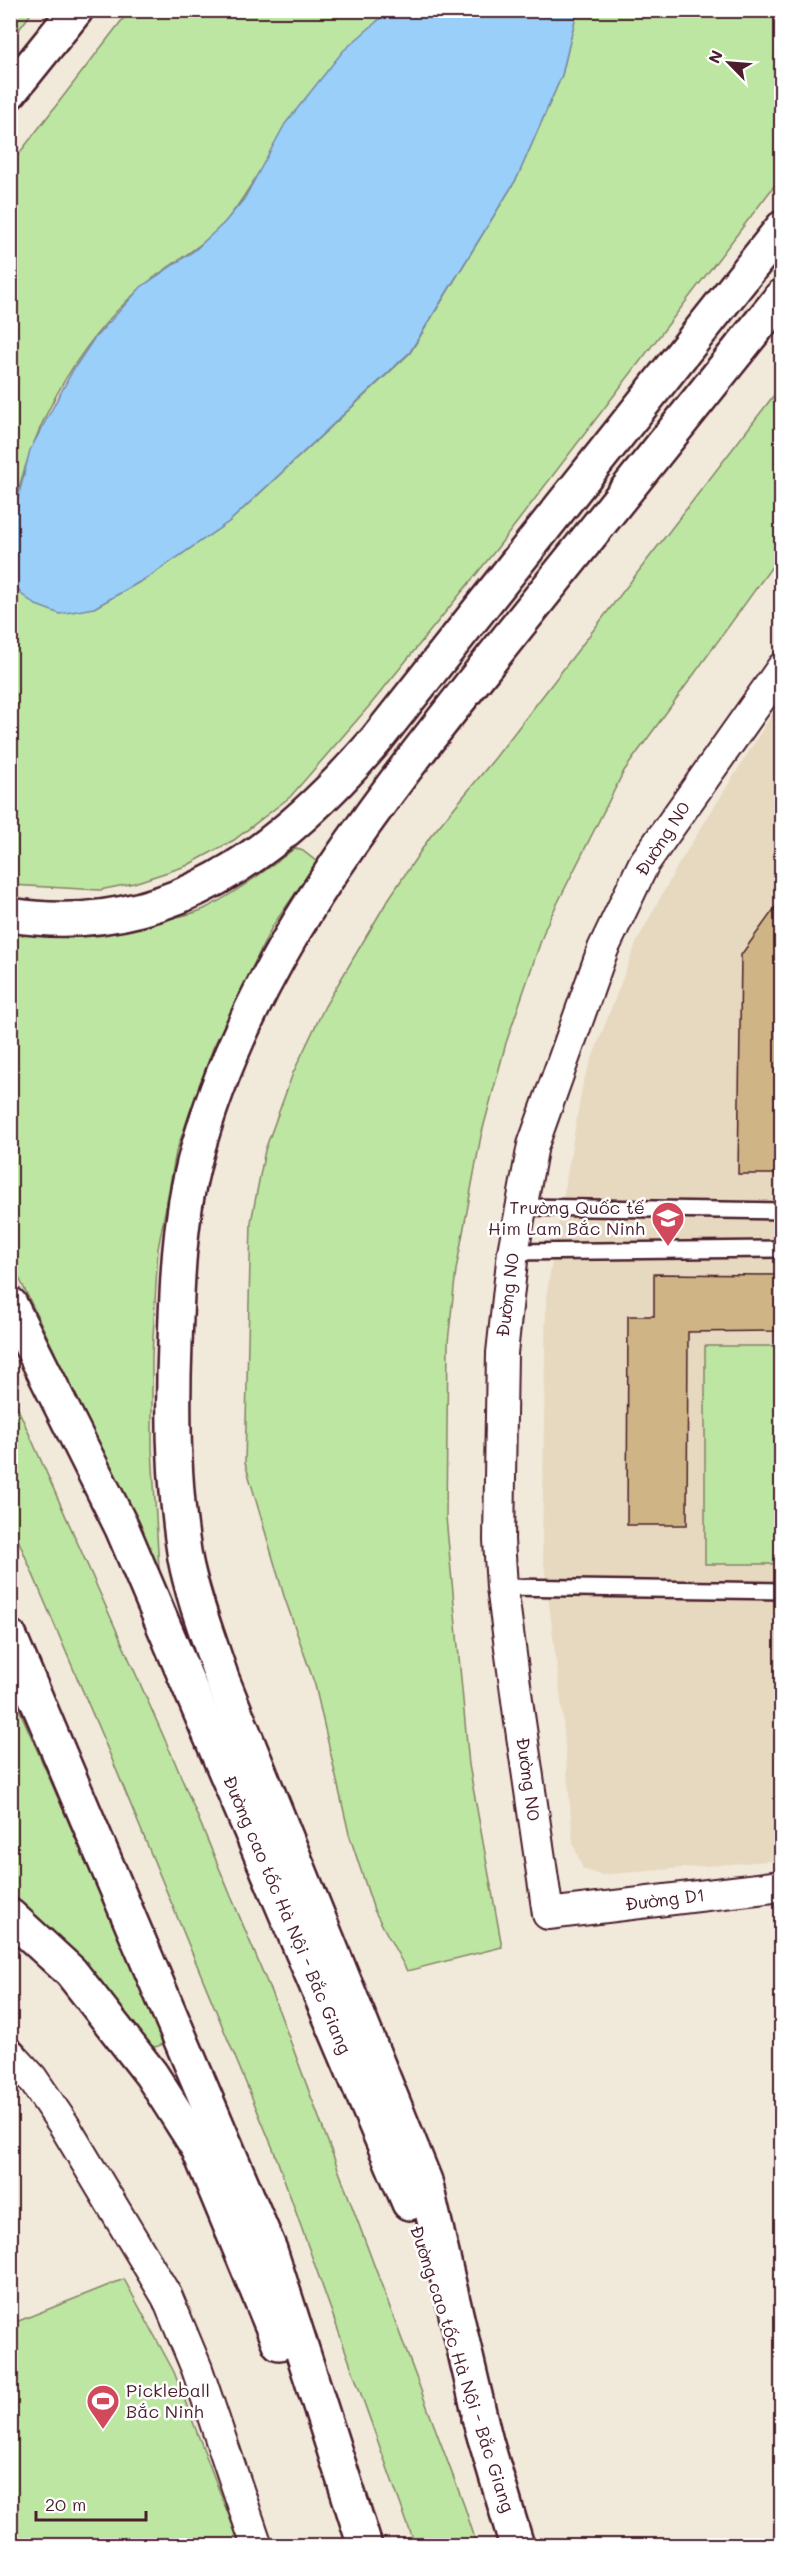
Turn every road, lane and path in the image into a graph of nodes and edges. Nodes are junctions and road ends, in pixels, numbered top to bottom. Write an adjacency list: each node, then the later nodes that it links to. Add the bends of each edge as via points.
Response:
1 (76, 10): 2 (highway)
2 (10, 92)
3 (782, 228): 6 (highway, via 376,740 303,818 228,872 182,897 107,915)
4 (782, 296): 19 (highway, via 415,756 312,898 271,969 226,1064 192,1168 184,1220 172,1426 186,1561 222,1679 425,2181)
5 (782, 668): 7 (street, Đường N0, via 644,863 603,949 533,1145)
6 (10, 915)
7 (522, 1207): 8 (lane); 10 (street, Đường N0)
8 (782, 1211)
9 (782, 1249): 10 (lane)
10 (513, 1252): 12 (street, Đường N0, via 502,1353)
11 (10, 1304): 19 (highway, Đường cao tốc Hà Nội - Bắc Giang, via 122,1528 408,2198)
12 (502, 1587): 13 (lane); 16 (street, Đường N0)
13 (782, 1591)
14 (10, 1637): 21 (highway, via 270,2250)
15 (782, 1886): 16 (street, Đường D1)
16 (548, 1914)
17 (10, 1916): 21 (highway, via 71,1972 151,2074 198,2148)
18 (10, 2054): 20 (street, via 64,2125 167,2297 197,2369)
19 (485, 2438): 22 (highway, Đường cao tốc Hà Nội - Bắc Giang)
20 (257, 2546)
21 (363, 2546)
22 (517, 2546)

